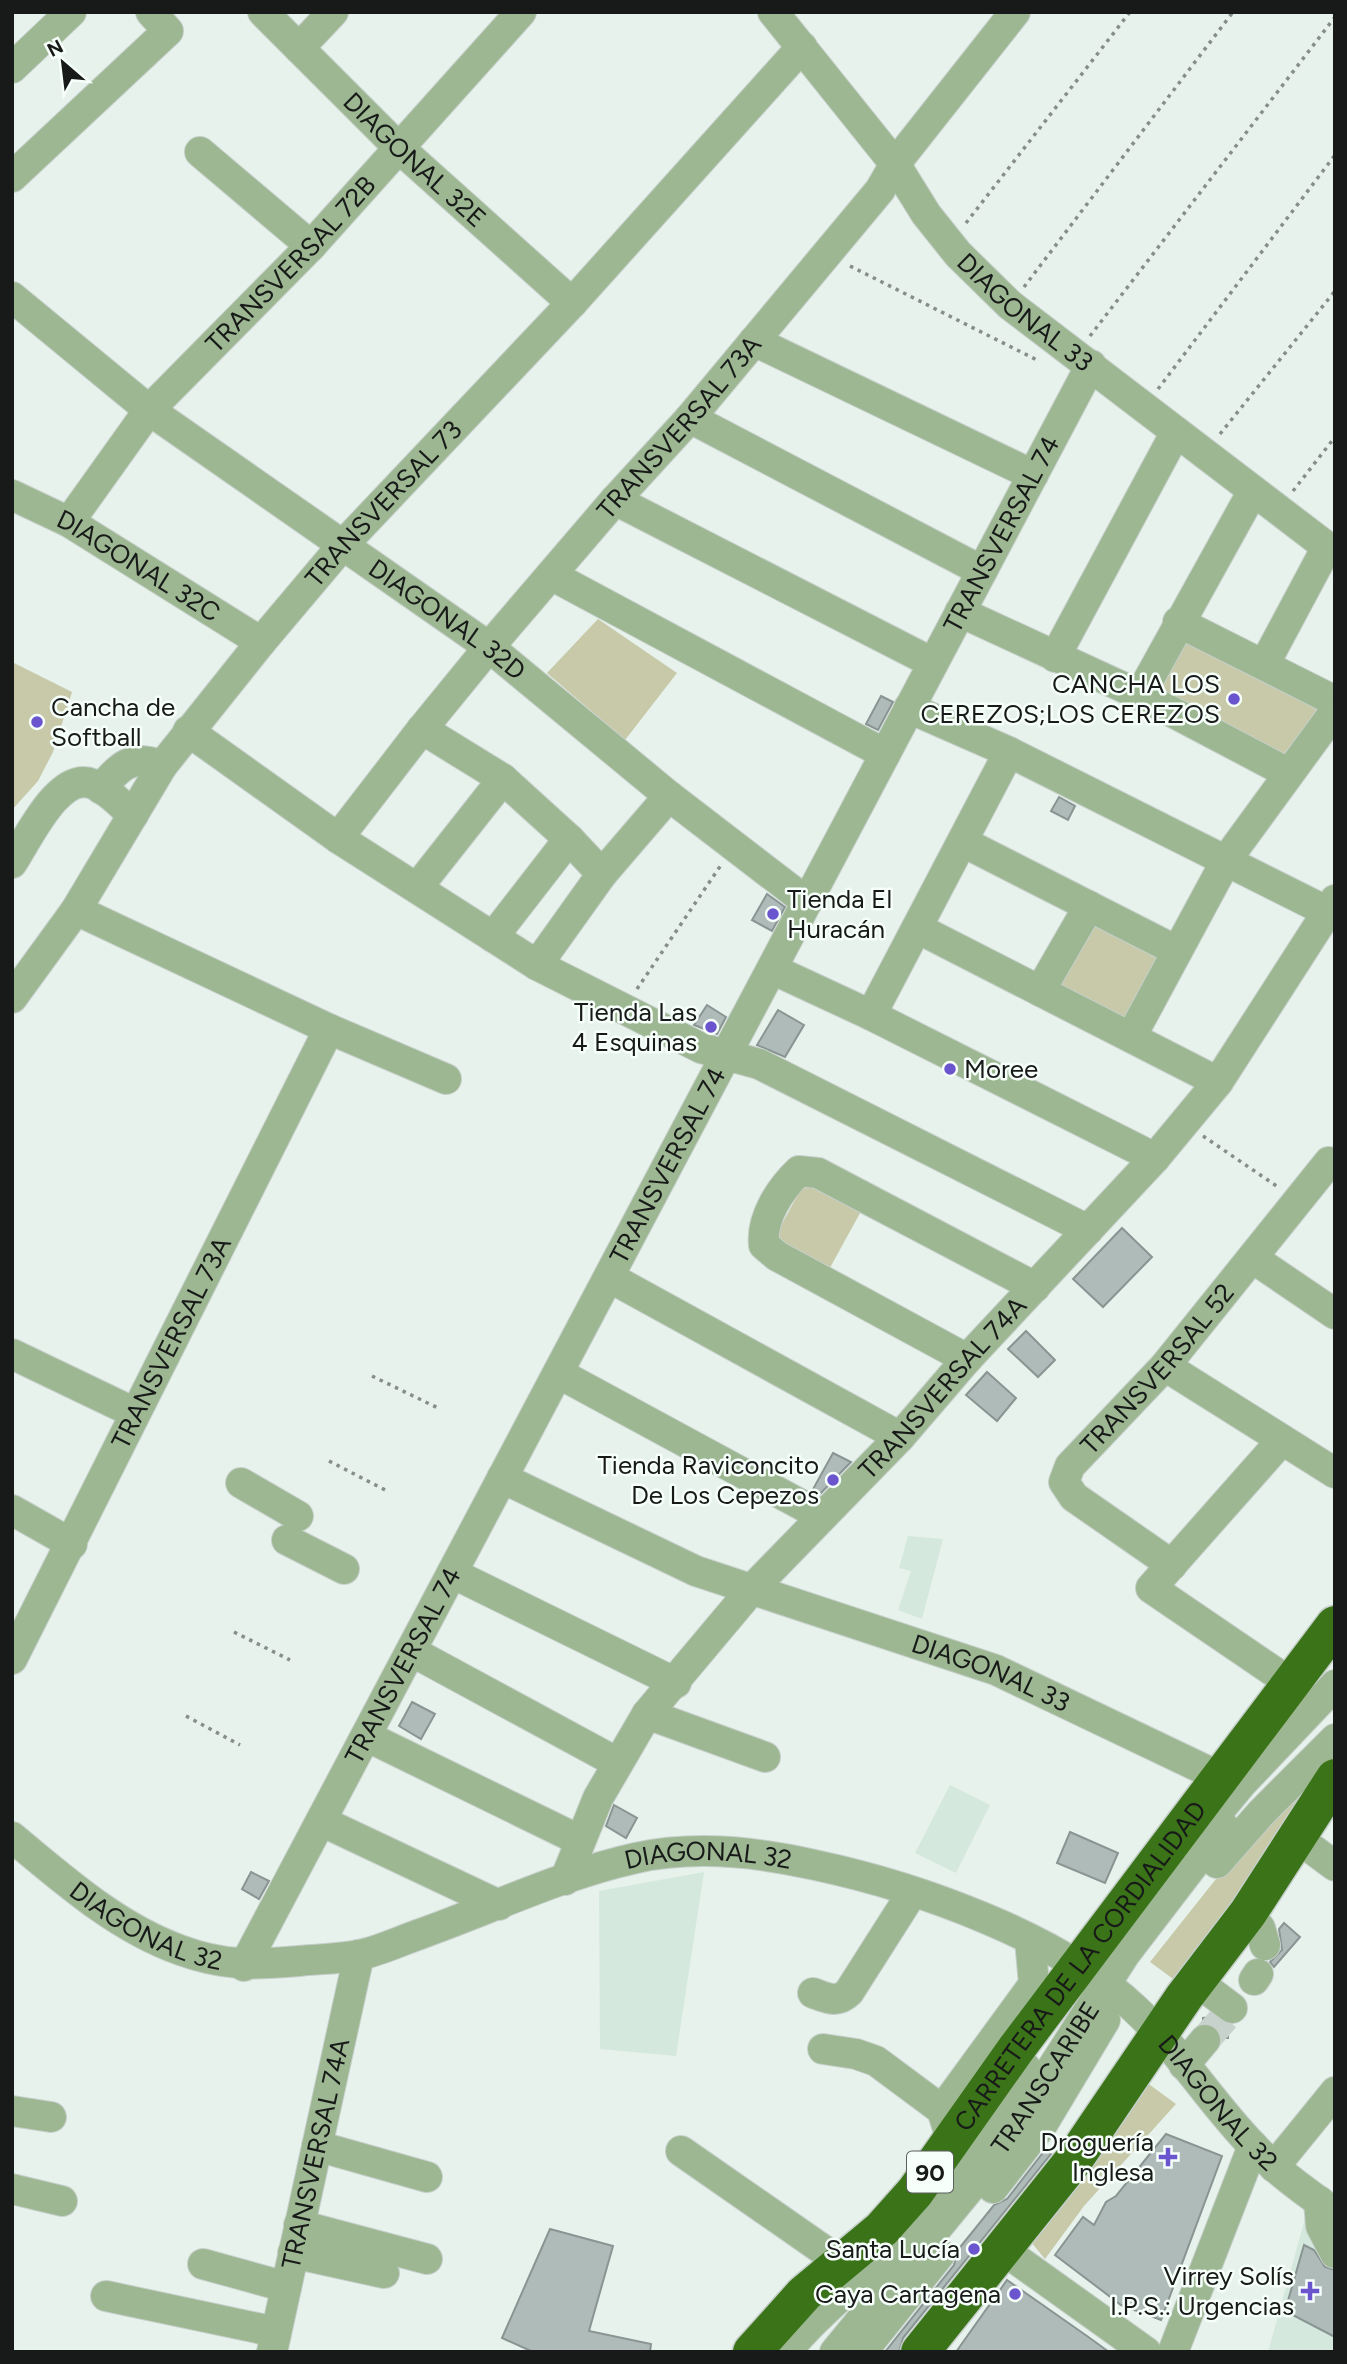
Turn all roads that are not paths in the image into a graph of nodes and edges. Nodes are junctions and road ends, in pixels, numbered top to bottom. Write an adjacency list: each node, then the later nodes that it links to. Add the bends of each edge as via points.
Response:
1 (71, 12): 10 (street)
2 (151, 12): 14 (street, via 168,31)
3 (263, 12): 9 (street, DIAGONAL 32E)
4 (333, 12): 9 (street)
5 (521, 12): 11 (street, TRANSVERSAL 72B)
6 (773, 12): 8 (street, DIAGONAL 33)
7 (1015, 12): 13 (street, TRANSVERSAL 73A)
8 (802, 47): 13 (street, DIAGONAL 33); 17 (street, TRANSVERSAL 73)
9 (299, 48): 11 (street, DIAGONAL 32E)
10 (12, 68)
11 (399, 148): 15 (street, TRANSVERSAL 72B); 17 (street, DIAGONAL 32E)
12 (200, 152): 15 (street)
13 (895, 164): 18 (street, TRANSVERSAL 73A, via 880,190); 19 (street, DIAGONAL 33, via 950,244 1010,305)
14 (12, 177)
15 (311, 246): 20 (street, TRANSVERSAL 72B)
16 (12, 297): 20 (street, DIAGONAL 32D)
17 (572, 303): 28 (street, TRANSVERSAL 73)
18 (754, 341): 21 (street, TRANSVERSAL 73A); 23 (street)
19 (1083, 367): 22 (street, DIAGONAL 33); 23 (street, TRANSVERSAL 74)
20 (149, 410): 27 (street, TRANSVERSAL 72B); 28 (street, DIAGONAL 32D)
21 (690, 418): 26 (street, TRANSVERSAL 73A); 30 (street)
22 (1176, 432): 24 (street, DIAGONAL 33); 36 (street)
23 (1033, 475): 30 (street, TRANSVERSAL 74)
24 (1253, 491): 29 (street, DIAGONAL 33); 33 (street)
25 (12, 495): 27 (street, DIAGONAL 32C)
26 (615, 499): 31 (street, TRANSVERSAL 73A); 37 (street)
27 (69, 522): 34 (street, DIAGONAL 32C)
28 (342, 546): 34 (street, TRANSVERSAL 73); 35 (street, DIAGONAL 32D)
29 (1331, 550): 38 (street)
30 (982, 571): 32 (street, TRANSVERSAL 74)
31 (551, 575): 35 (street, TRANSVERSAL 73A); 46 (street)
32 (960, 612): 36 (street); 37 (street, TRANSVERSAL 74)
33 (1178, 622): 38 (street); 39 (street)
34 (261, 642): 44 (street, TRANSVERSAL 73)
35 (489, 647): 43 (street, TRANSVERSAL 73A); 51 (street, DIAGONAL 32D)
36 (1055, 657): 39 (street)
37 (933, 663): 41 (street, TRANSVERSAL 74)
38 (1264, 665): 40 (street)
39 (1140, 695): 48 (street)
40 (1335, 701)
41 (909, 708): 45 (street); 46 (street, TRANSVERSAL 74)
42 (1335, 711): 48 (street)
43 (422, 729): 49 (street); 53 (street, TRANSVERSAL 73A)
44 (188, 731): 47 (street, TRANSVERSAL 73); 53 (street)
45 (1009, 752): 55 (street); 56 (street)
46 (885, 754): 60 (street, TRANSVERSAL 74)
47 (162, 766): 50 (street, via 149,760 130,761); 52 (street, TRANSVERSAL 73)
48 (1288, 773): 56 (street)
49 (503, 779): 54 (street); 59 (street)
50 (101, 789): 52 (street); 57 (street, via 81,782 63,788)
51 (670, 796): 58 (street); 60 (street, DIAGONAL 32D)
52 (133, 815): 63 (street, TRANSVERSAL 73)
53 (338, 838): 59 (street)
54 (569, 839): 58 (street); 65 (street)
55 (962, 842): 62 (street); 64 (street)
56 (1227, 859): 61 (street); 66 (street)
57 (12, 863)
58 (602, 874): 67 (street)
59 (417, 888): 65 (street)
60 (807, 902): 68 (street, TRANSVERSAL 74)
61 (1331, 905): 76 (street, TRANSVERSAL 74A)
62 (1088, 906): 66 (street); 69 (street)
63 (76, 910): 70 (street, TRANSVERSAL 73); 72 (street)
64 (917, 928): 69 (street); 71 (street)
65 (493, 937): 67 (street)
66 (1177, 951): 73 (street)
67 (537, 965): 74 (street, via 701,1048)
68 (772, 969): 71 (street); 74 (street, TRANSVERSAL 74)
69 (1040, 991): 73 (street)
70 (12, 998)
71 (871, 1015): 77 (street)
72 (329, 1029): 75 (street); 88 (street, TRANSVERSAL 73A)
73 (1131, 1037): 76 (street)
74 (726, 1055): 79 (street, via 759,1064); 81 (street, TRANSVERSAL 74)
75 (446, 1079)
76 (1218, 1082): 77 (street, TRANSVERSAL 74A)
77 (1156, 1158): 79 (street, TRANSVERSAL 74A)
78 (1329, 1162): 80 (street, TRANSVERSAL 52)
79 (1088, 1230): 82 (street, TRANSVERSAL 74A)
80 (1254, 1259): 83 (street); 86 (street, TRANSVERSAL 52)
81 (609, 1277): 87 (street, TRANSVERSAL 74); 89 (street)
82 (1035, 1287): 85 (street, TRANSVERSAL 74A); 85 (street, via 818,1172 799,1171 786,1184 762,1228 764,1245)
83 (1335, 1314)
84 (12, 1354): 88 (street)
85 (967, 1359): 89 (street, TRANSVERSAL 74A)
86 (1165, 1366): 90 (street); 97 (street, TRANSVERSAL 52, via 1070,1466 1064,1482 1073,1497)
87 (558, 1373): 92 (street, TRANSVERSAL 74); 95 (street)
88 (135, 1413): 96 (street, TRANSVERSAL 73A)
89 (900, 1437): 95 (street, TRANSVERSAL 74A)
90 (1282, 1440): 91 (street); 97 (street)
91 (1335, 1474)
92 (502, 1478): 99 (street, TRANSVERSAL 74); 100 (street, DIAGONAL 33, via 696,1571)
93 (241, 1483): 98 (street)
94 (12, 1510): 96 (street)
95 (822, 1516): 100 (street, TRANSVERSAL 74A)
96 (72, 1544): 102 (street, TRANSVERSAL 73A)
97 (1172, 1565): 105 (street, via 1152,1588)
98 (344, 1569)
99 (452, 1573): 103 (street, TRANSVERSAL 74); 104 (street)
100 (752, 1589): 104 (street, TRANSVERSAL 74A); 113 (street, DIAGONAL 33, via 996,1670)
101 (1335, 1625): 105 (highway, CARRETERA DE LA CORDIALIDAD / 90)
102 (15, 1647)
103 (411, 1651): 109 (street, TRANSVERSAL 74); 112 (street)
104 (676, 1682): 108 (street, TRANSVERSAL 74A)
105 (1292, 1684): 113 (highway, CARRETERA DE LA CORDIALIDAD / 90)
106 (1335, 1685): 127 (street, TRANSCARIBE, via 1242,1783)
107 (1335, 1705): 127 (street, TRANSCARIBE, via 1228,1820)
108 (647, 1714): 111 (street); 112 (street, TRANSVERSAL 74A)
109 (366, 1736): 116 (street, TRANSVERSAL 74); 118 (street)
110 (1335, 1739): 127 (street, TRANSCARIBE, via 1202,1880 1138,1964)
111 (765, 1757)
112 (616, 1762): 118 (street, TRANSVERSAL 74A)
113 (1220, 1777): 127 (highway, CARRETERA DE LA CORDIALIDAD / 90)
114 (1335, 1778): 123 (highway)
115 (1335, 1813): 119 (highway)
116 (321, 1821): 122 (street); 126 (street, TRANSVERSAL 74)
117 (12, 1837): 126 (street, DIAGONAL 32, via 86,1898 132,1927 181,1951)
118 (579, 1840): 120 (street, TRANSVERSAL 74A)
119 (1321, 1856): 123 (highway)
120 (565, 1880): 121 (street, DIAGONAL 32, via 635,1858 721,1851 814,1864); 122 (street, DIAGONAL 32)
121 (912, 1893): 124 (street, DIAGONAL 32); 129 (street, via 842,1999)
122 (499, 1905): 125 (street, DIAGONAL 32)
123 (1256, 1929): 128 (highway)
124 (1030, 1940): 127 (street, DIAGONAL 32); 138 (street, via 1034,1984)
125 (359, 1955): 126 (street, DIAGONAL 32); 139 (street, TRANSVERSAL 74A)
126 (244, 1966)
127 (1099, 1980): 131 (street, DIAGONAL 32); 138 (highway, CARRETERA DE LA CORDIALIDAD / 90, via 1016,2049); 158 (street, TRANSCARIBE, via 923,2212); 159 (street, TRANSCARIBE, via 1015,2126); 160 (street, TRANSCARIBE, via 1031,2140)
128 (1196, 1981): 130 (street); 131 (highway)
129 (813, 1993)
130 (1242, 1996)
131 (1158, 2034): 134 (street, DIAGONAL 32); 148 (highway, via 1073,2161)
132 (1205, 2040): 134 (street)
133 (823, 2049): 138 (street, via 876,2061)
134 (1184, 2065): 140 (street, DIAGONAL 32)
135 (1335, 2092): 142 (street)
136 (12, 2111): 137 (street)
137 (51, 2117)
138 (947, 2126): 151 (highway, CARRETERA DE LA CORDIALIDAD / 90, via 899,2210)
139 (317, 2146): 143 (street); 147 (street, TRANSVERSAL 74A)
140 (1253, 2146): 142 (street, DIAGONAL 32); 163 (street)
141 (681, 2151): 151 (street)
142 (1274, 2167): 146 (street, DIAGONAL 32)
143 (427, 2177)
144 (12, 2189): 145 (street)
145 (62, 2201)
146 (1327, 2207): 149 (street, via 1321,2226)
147 (296, 2239): 150 (street); 153 (street); 154 (street, TRANSVERSAL 74A)
148 (1002, 2249): 161 (highway); 162 (street)
149 (1335, 2253)
150 (427, 2259)
151 (842, 2263): 157 (highway, CARRETERA DE LA CORDIALIDAD / 90, via 804,2294)
152 (203, 2264): 154 (street)
153 (384, 2273)
154 (286, 2287): 156 (street, TRANSVERSAL 74A)
155 (106, 2296): 156 (street)
156 (274, 2342)
157 (752, 2352)
158 (786, 2352)
159 (835, 2352)
160 (862, 2352)
161 (920, 2352)
162 (1146, 2352)
163 (1173, 2352)

